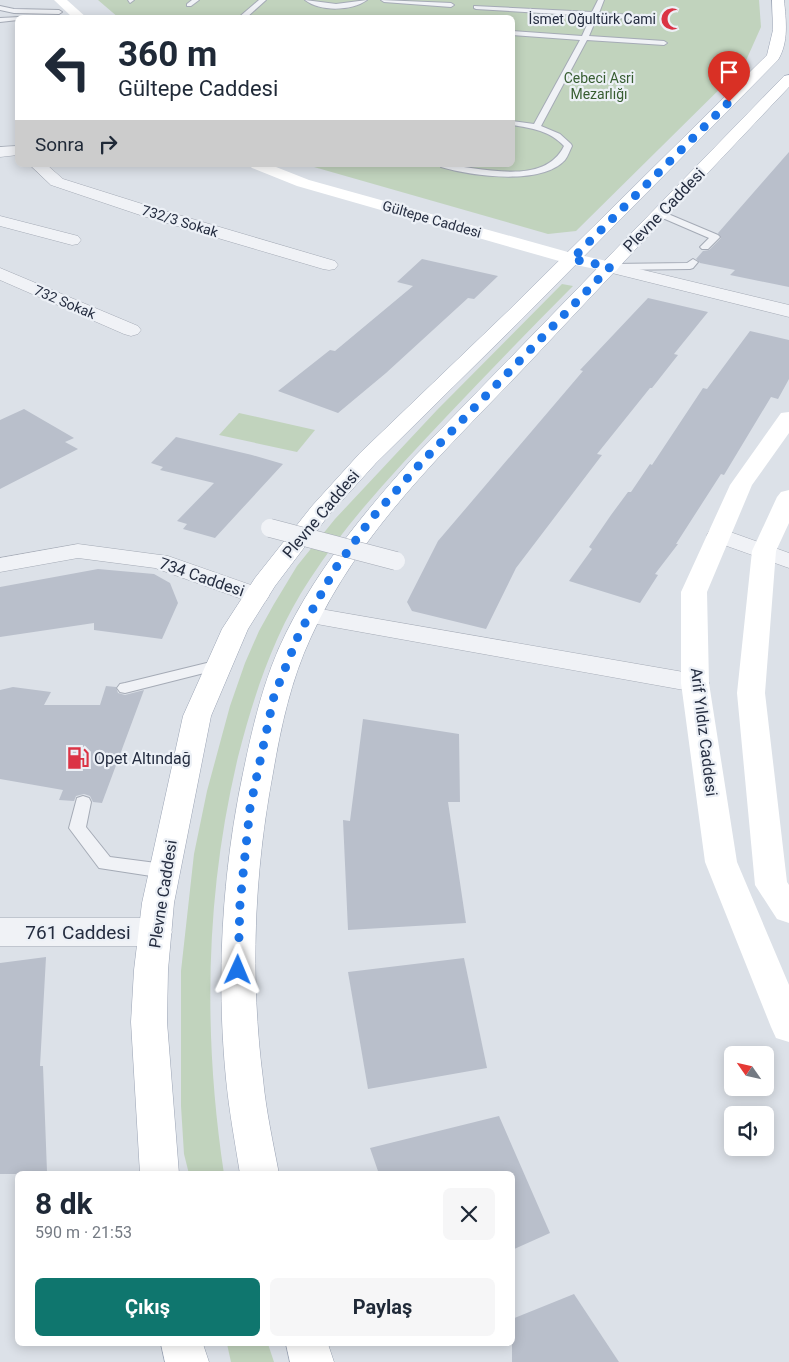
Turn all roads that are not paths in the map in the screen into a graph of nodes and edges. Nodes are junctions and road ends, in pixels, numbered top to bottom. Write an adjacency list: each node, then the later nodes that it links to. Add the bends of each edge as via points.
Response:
1 (196, 0): 9 (lane)
2 (263, 0): 21 (lane)
3 (308, 0): 10 (lane)
4 (364, 0): 10 (lane, via 346,5)
5 (384, 0): 11 (lane)
6 (515, 0): 15 (lane)
7 (601, 0): 19 (lane)
8 (778, 0): 42 (main road, Plevne Caddesi, via 780,37 773,57)
9 (189, 5)
10 (327, 5): 16 (lane)
11 (452, 5)
12 (59, 6): 14 (lane, via 14,11); 18 (main road); 20 (lane)
13 (476, 7): 15 (lane)
14 (0, 8)
15 (509, 9): 19 (lane); 22 (lane)
16 (321, 11)
17 (0, 13): 25 (lane)
18 (77, 14)
19 (595, 14): 24 (lane); 28 (lane)
20 (29, 15)
21 (245, 15)
22 (506, 15)
23 (15, 18): 25 (lane)
24 (650, 18)
25 (8, 19): 26 (lane)
26 (0, 20)
27 (515, 33): 28 (lane)
28 (585, 38): 29 (lane); 32 (lane)
29 (664, 43)
30 (789, 79): 38 (main road, Plevne Caddesi)
31 (515, 123): 32 (lane)
32 (537, 127): 37 (lane, via 562,138 568,146 567,155 558,163 522,173 499,174 474,173)
33 (15, 150): 34 (street)
34 (0, 152)
35 (40, 167): 44 (street, 732/3 Sokak, via 57,182)
36 (262, 167): 42 (main road, Gültepe Caddesi, via 303,183)
37 (452, 167)
38 (661, 214): 41 (lane, via 716,237); 45 (main road, Plevne Caddesi)
39 (0, 221): 40 (street)
40 (72, 240)
41 (705, 247)
42 (572, 259): 45 (main road, Gültepe Caddesi); 56 (main road, Plevne Caddesi, via 368,458 320,512)
43 (693, 262): 45 (lane, via 690,266)
44 (328, 265)
45 (610, 267): 47 (street); 57 (main road, Plevne Caddesi, via 371,519 335,569)
46 (0, 273): 48 (street, 732 Sokak)
47 (789, 311)
48 (131, 330)
49 (789, 418): 52 (main road, Arif Yıldız Caddesi, via 741,486)
50 (789, 497): 53 (main road)
51 (270, 528): 54 (street, bridge)
52 (719, 535): 53 (street); 59 (main road, Arif Yıldız Caddesi, via 694,592)
53 (776, 556): 63 (main road, via 750,693 771,885)
54 (396, 561)
55 (0, 565): 56 (street, 734 Caddesi, via 78,551 159,561)
56 (256, 596): 58 (main road, Plevne Caddesi, via 235,628)
57 (309, 615): 59 (street); 68 (main road, Plevne Caddesi, via 274,696 250,808 240,903 238,970 243,1069)
58 (219, 665): 60 (lane); 62 (main road, Plevne Caddesi, via 198,716)
59 (695, 683): 66 (main road, Arif Yıldız Caddesi, via 721,862)
60 (125, 688)
61 (83, 802): 62 (lane, via 78,828 105,863)
62 (164, 871): 65 (main road, Plevne Caddesi)
63 (789, 910)
64 (0, 932): 65 (street, 761 Caddesi)
65 (155, 932): 67 (main road, Plevne Caddesi, via 149,1022)
66 (789, 1027)
67 (160, 1171)
68 (260, 1171)
69 (183, 1346): 71 (main road)
70 (308, 1346): 72 (main road)
71 (187, 1362)
72 (312, 1362)

